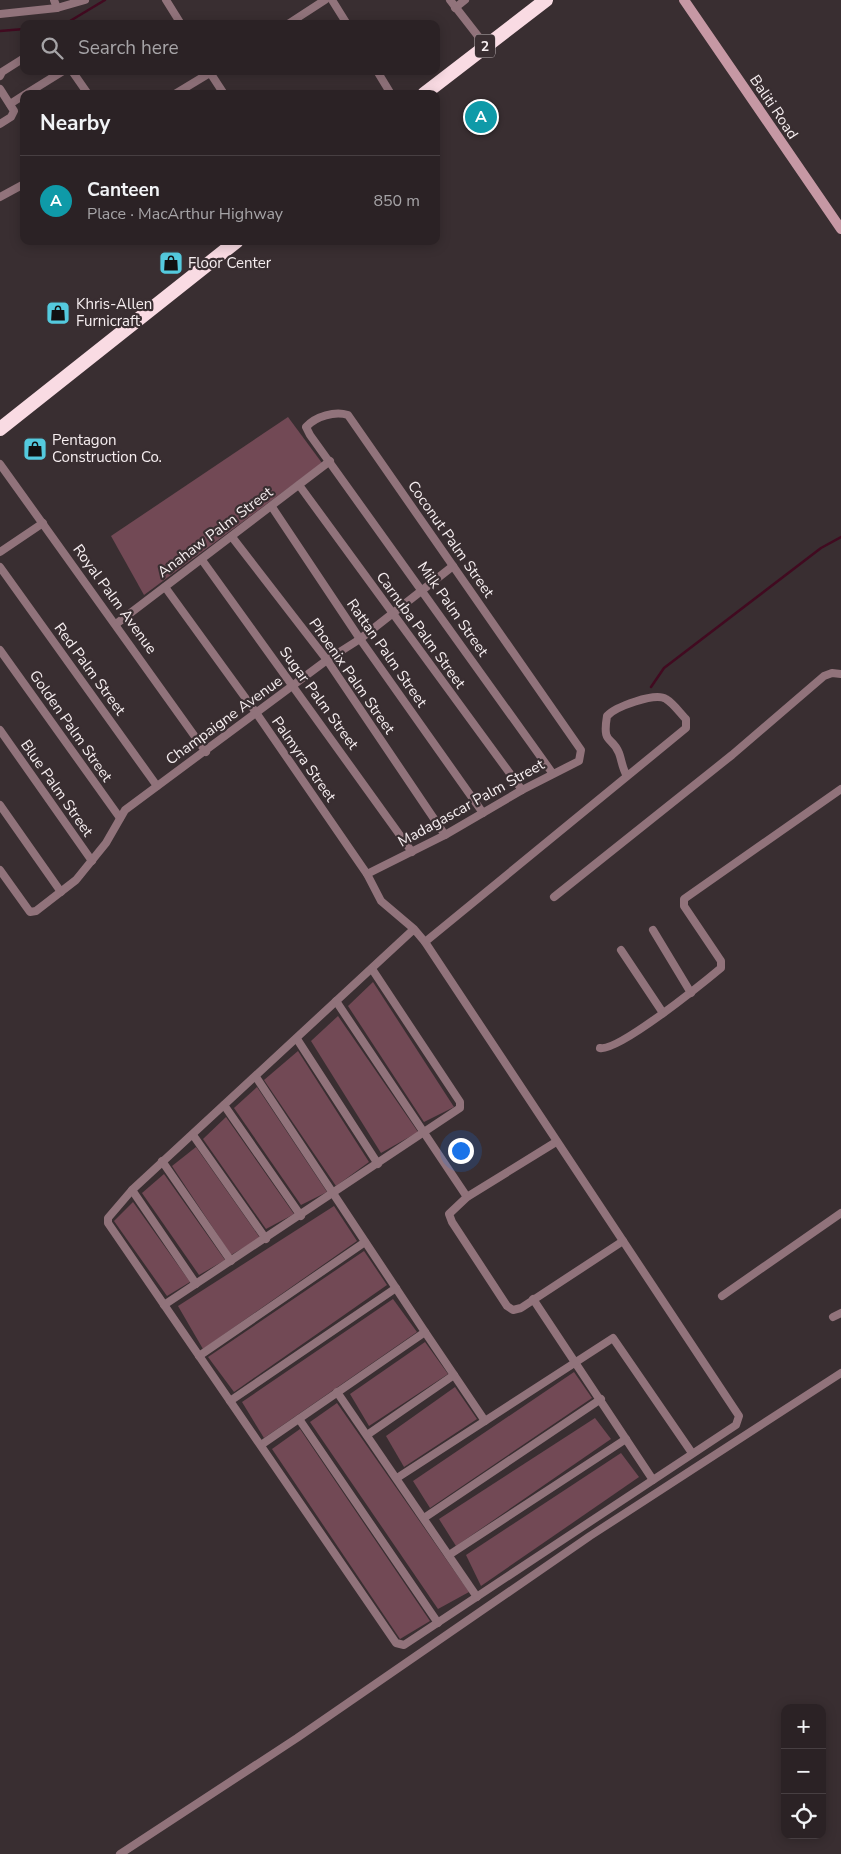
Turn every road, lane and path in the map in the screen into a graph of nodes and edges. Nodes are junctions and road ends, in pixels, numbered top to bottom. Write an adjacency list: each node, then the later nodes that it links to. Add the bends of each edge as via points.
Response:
1 (86, 0): 9 (street)
2 (166, 0): 12 (street)
3 (325, 0): 13 (street)
4 (332, 0): 14 (street)
5 (450, 0): 10 (street)
6 (465, 0): 10 (street)
7 (546, 0): 15 (highway, 2)
8 (684, 0): 35 (main road, Baliti Road)
9 (56, 4): 11 (street)
10 (456, 8): 15 (street)
11 (0, 14)
12 (178, 20)
13 (294, 20)
14 (344, 20)
15 (485, 45): 29 (highway, 2)
16 (20, 61): 22 (street)
17 (56, 75): 24 (street)
18 (75, 75): 25 (street)
19 (206, 75): 26 (street)
20 (213, 75): 27 (street)
21 (379, 75): 28 (street)
22 (0, 76)
23 (0, 89): 31 (street)
24 (32, 90)
25 (85, 90)
26 (182, 90)
27 (222, 90)
28 (389, 90)
29 (429, 90)
30 (20, 97): 31 (street)
31 (10, 104): 32 (street, via 13,114)
32 (0, 124)
33 (20, 186): 34 (street)
34 (0, 197)
35 (841, 229)
36 (233, 245): 37 (highway)
37 (0, 429)
38 (330, 461): 40 (street, Anahaw Palm Street); 46 (street, Coconut Palm Street, via 306,427 310,422 339,412 348,415); 49 (street, Milk Palm Street)
39 (0, 464): 42 (street, Royal Palm Avenue)
40 (299, 485): 41 (street, Anahaw Palm Street); 50 (street, Carnuba Palm Street)
41 (272, 507): 43 (street, Anahaw Palm Street); 52 (street, Rattan Palm Street)
42 (43, 523): 44 (street); 51 (street, Royal Palm Avenue)
43 (232, 537): 45 (street, Anahaw Palm Street); 54 (street, Phoenix Palm Street)
44 (0, 552)
45 (202, 560): 48 (street, Anahaw Palm Street); 56 (street, Sugar Palm Street)
46 (454, 566): 49 (street, Champaigne Avenue); 59 (street, Coconut Palm Street)
47 (0, 567): 63 (street, Red Palm Street)
48 (164, 587): 51 (street, Anahaw Palm Street); 57 (street, Palmyra Street)
49 (424, 591): 50 (street, Champaigne Avenue); 61 (street, Milk Palm Street)
50 (393, 614): 52 (street, Champaigne Avenue); 65 (street, Carnuba Palm Street)
51 (116, 624): 60 (street, Royal Palm Avenue)
52 (360, 639): 54 (street, Champaigne Avenue); 67 (street, Rattan Palm Street)
53 (0, 650): 68 (street, Golden Palm Street)
54 (326, 660): 56 (street, Champaigne Avenue); 69 (street, Phoenix Palm Street)
55 (841, 674): 75 (street, via 824,676 732,755)
56 (294, 686): 57 (street, Champaigne Avenue); 70 (street, Sugar Palm Street)
57 (257, 714): 60 (street, Champaigne Avenue); 73 (street, Palmyra Street)
58 (0, 730): 71 (street, Blue Palm Street)
59 (580, 750): 61 (street, Madagascar Palm Street, via 579,761)
60 (206, 752): 63 (street, Champaigne Avenue)
61 (553, 774): 65 (street, Madagascar Palm Street)
62 (627, 776): 62 (street, via 686,728 686,720 666,699 640,700 607,716 606,734 616,747); 78 (street)
63 (157, 786): 68 (street, Champaigne Avenue, via 125,810)
64 (841, 789): 81 (street, via 684,899 684,906 722,964)
65 (522, 790): 67 (street, Madagascar Palm Street)
66 (0, 805): 74 (street)
67 (483, 813): 69 (street, Madagascar Palm Street)
68 (120, 818): 71 (street, Champaigne Avenue)
69 (445, 835): 70 (street, Madagascar Palm Street)
70 (412, 852): 73 (street, Madagascar Palm Street)
71 (92, 861): 74 (street, Champaigne Avenue)
72 (0, 870): 74 (street, Champaigne Avenue, via 30,912)
73 (367, 874): 76 (street, Palmyra Street, via 381,900)
74 (61, 892)
75 (554, 897)
76 (414, 929): 78 (street, Palmyra Street); 80 (street, Palmyra Street)
77 (653, 930): 81 (street)
78 (425, 942): 90 (street, Palmyra Street)
79 (621, 950): 83 (street)
80 (372, 969): 82 (street, Palmyra Street); 88 (street, via 460,1102 460,1108)
81 (691, 993): 83 (street)
82 (336, 1001): 84 (street, Palmyra Street); 88 (street)
83 (663, 1013): 85 (street, via 616,1044)
84 (297, 1038): 86 (street, Palmyra Street); 92 (street)
85 (600, 1048)
86 (256, 1077): 87 (street, Palmyra Street); 94 (street)
87 (224, 1105): 89 (street, Palmyra Street); 97 (street)
88 (425, 1132): 92 (street); 95 (street)
89 (193, 1135): 91 (street, Palmyra Street); 98 (street)
90 (556, 1142): 95 (street); 100 (street, Palmyra Street)
91 (162, 1162): 93 (street, Palmyra Street); 101 (street)
92 (378, 1164): 94 (street)
93 (132, 1190): 102 (street); 106 (street, Palmyra Street, via 110,1214 108,1224)
94 (333, 1194): 97 (street); 99 (street)
95 (467, 1197): 105 (street, via 449,1214 452,1222 507,1306 513,1310)
96 (841, 1214): 104 (street)
97 (301, 1216): 98 (street)
98 (266, 1239): 101 (street)
99 (365, 1242): 103 (street); 110 (street)
100 (624, 1242): 105 (street); 122 (street, Palmyra Street, via 738,1416 736,1425)
101 (231, 1261): 102 (street)
102 (196, 1284): 106 (street)
103 (396, 1288): 109 (street); 116 (street)
104 (722, 1296)
105 (533, 1299): 111 (street)
106 (164, 1305): 110 (street, Palmyra Street)
107 (841, 1313): 108 (street)
108 (833, 1317)
109 (425, 1332): 113 (street); 114 (street)
110 (199, 1356): 116 (street, Palmyra Street)
111 (576, 1361): 115 (street); 118 (street); 122 (street, via 610,1339 616,1339)
112 (841, 1373): 129 (street, via 590,1536 283,1748)
113 (454, 1376): 118 (street); 119 (street)
114 (337, 1392): 117 (street); 119 (street)
115 (601, 1400): 120 (street); 125 (street)
116 (230, 1401): 121 (street, Palmyra Street)
117 (299, 1419): 121 (street); 128 (street)
118 (485, 1421): 123 (street)
119 (367, 1435): 123 (street)
120 (626, 1439): 124 (street); 126 (street)
121 (261, 1445): 128 (street, Palmyra Street, via 396,1643 404,1645)
122 (692, 1453): 124 (street, Palmyra Street)
123 (398, 1478): 125 (street)
124 (654, 1480): 127 (street, Palmyra Street)
125 (424, 1518): 126 (street)
126 (450, 1555): 127 (street)
127 (476, 1597): 128 (street, Palmyra Street)
128 (438, 1623)
129 (120, 1854)

